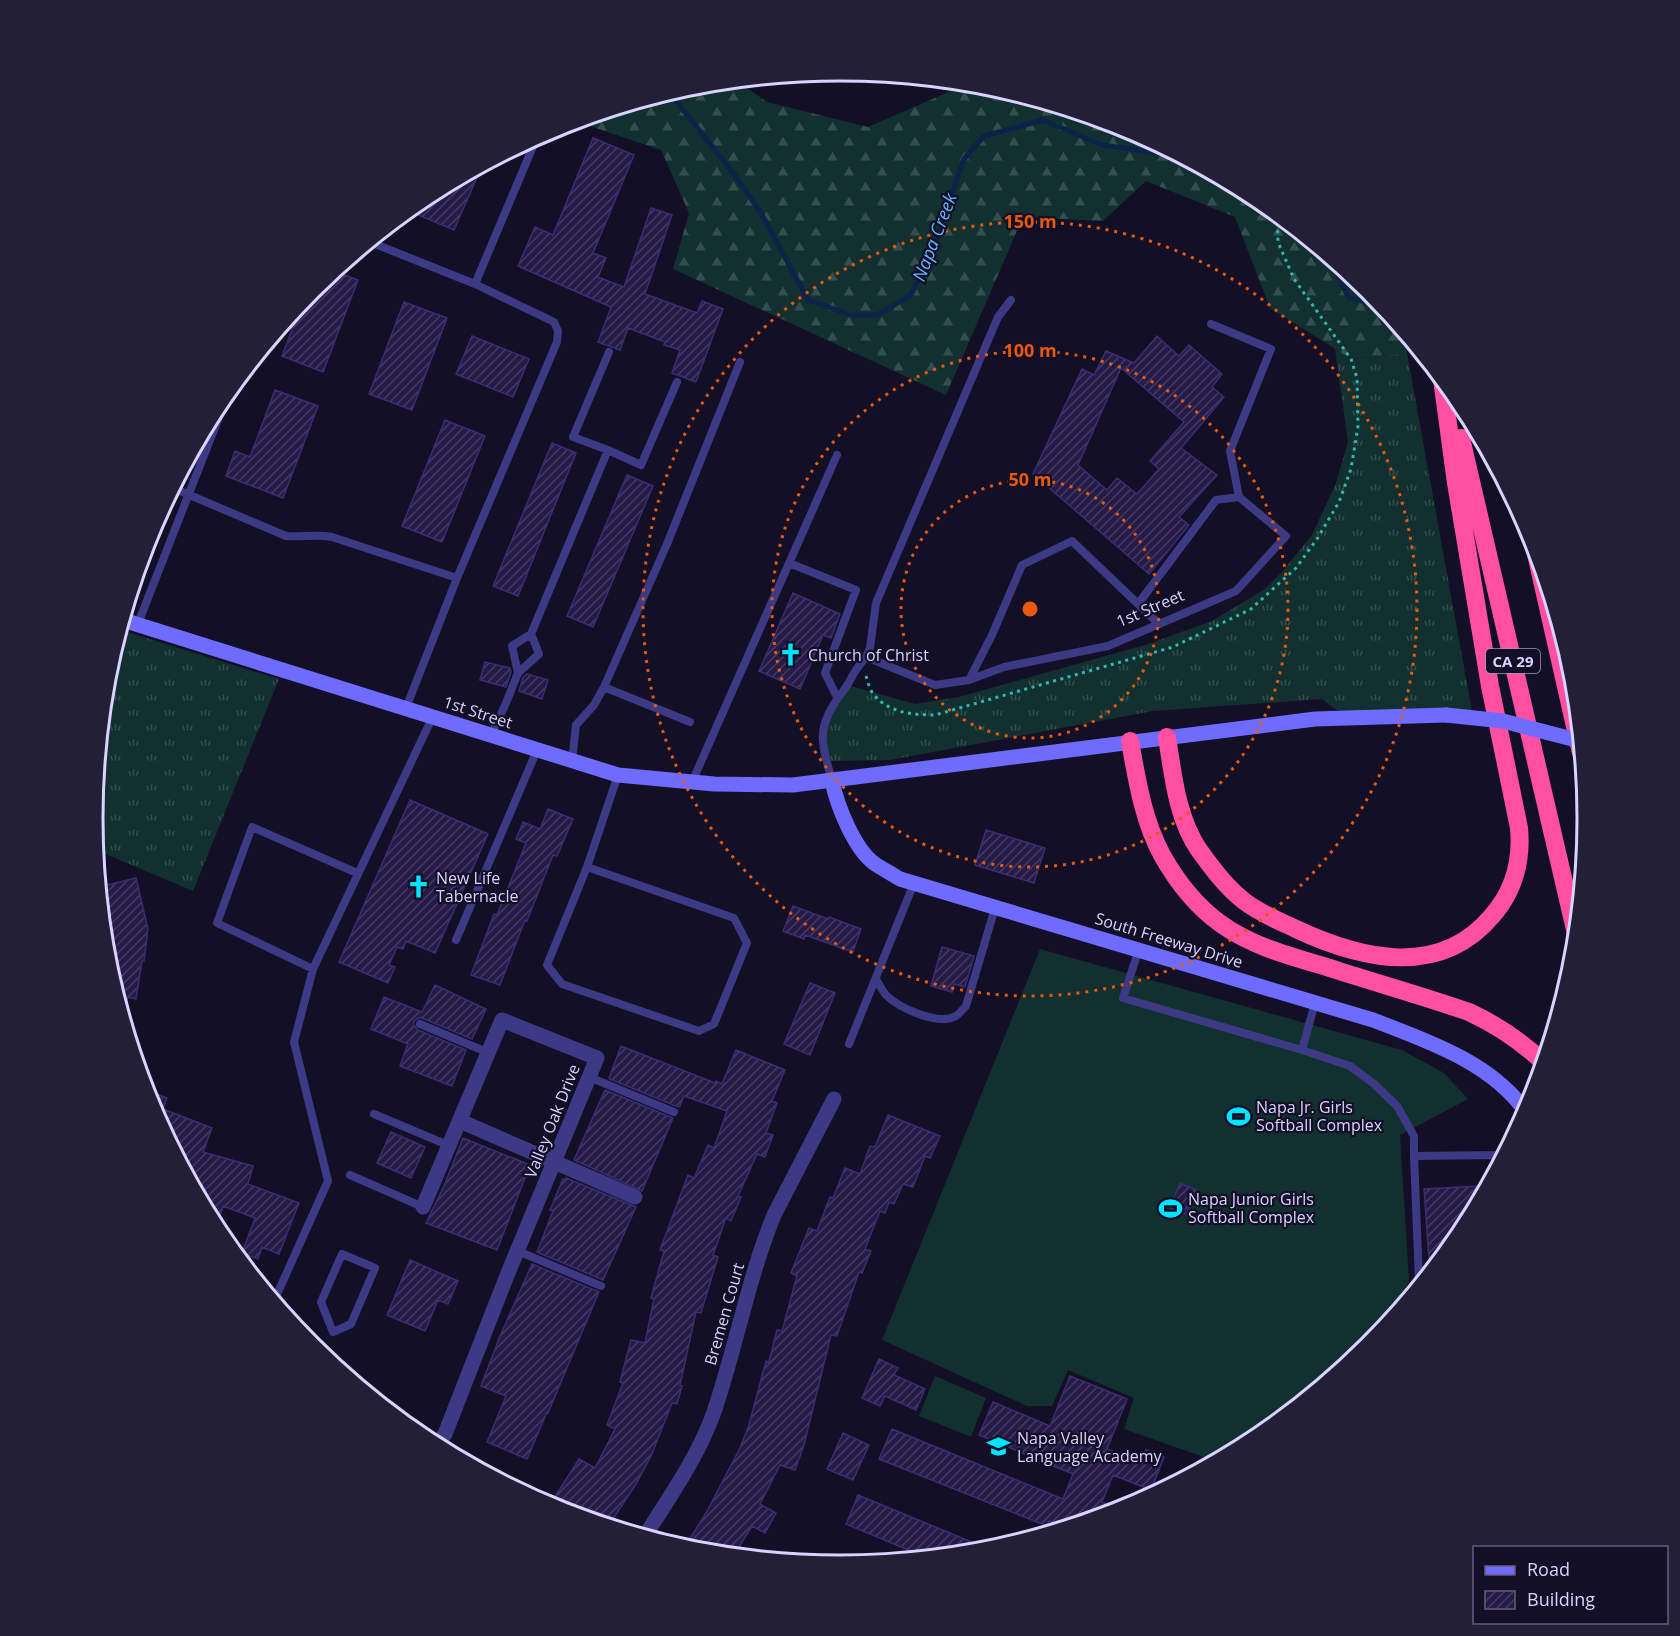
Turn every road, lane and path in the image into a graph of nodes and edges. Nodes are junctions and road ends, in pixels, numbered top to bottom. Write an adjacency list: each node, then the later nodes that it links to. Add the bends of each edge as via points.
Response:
1 (532, 149): 3 (lane)
2 (377, 245): 3 (lane)
3 (475, 284): 18 (lane, via 554,322 558,331 557,342)
4 (1011, 300): 23 (lane, via 998,317 876,603)
5 (1211, 324): 16 (lane, via 1271,349 1230,452)
6 (609, 352): 12 (lane, via 573,437)
7 (740, 362): 26 (lane)
8 (677, 382): 12 (lane, via 641,465)
9 (1444, 397): 32 (highway, via 1490,686 1520,828 1516,876 1497,911 1477,931 1452,947 1404,958 1351,950 1273,918 1245,901 1218,876 1197,848 1174,784)
10 (1455, 412): 44 (highway, CA 29)
11 (215, 428): 15 (lane)
12 (608, 450): 22 (lane)
13 (837, 455): 17 (lane)
14 (179, 491): 15 (lane)
15 (189, 496): 18 (lane, via 286,536 332,537); 20 (lane, via 148,593)
16 (1239, 497): 19 (lane, via 1216,500); 21 (lane, 1st Street, via 1286,536 1236,591)
17 (789, 563): 27 (lane, via 856,590 825,673); 39 (lane)
18 (456, 578): 28 (lane)
19 (1138, 604): 21 (lane); 25 (lane, via 1072,541 1022,565)
20 (130, 623): 28 (main road, 1st Street)
21 (1159, 624): 25 (lane, 1st Street, via 1108,646 1004,667)
22 (531, 634): 24 (lane, via 538,654); 24 (lane, via 512,646)
23 (867, 657): 25 (lane, 1st Street, via 935,686); 27 (lane)
24 (518, 673): 31 (lane)
25 (969, 680)
26 (604, 687): 30 (lane); 36 (lane, via 576,725)
27 (837, 698): 38 (lane, via 823,726 822,738)
28 (406, 708): 29 (main road, 1st Street)
29 (433, 716): 31 (main road, 1st Street); 41 (lane)
30 (690, 722)
31 (491, 735): 35 (main road, 1st Street)
32 (1167, 737): 33 (main road, 1st Street, bridge, via 1346,717 1446,715 1503,721); 34 (main road, 1st Street)
33 (1572, 739)
34 (1130, 741): 38 (main road, 1st Street); 54 (highway, via 1139,791 1162,854 1198,905 1222,925 1281,953 1469,1012 1509,1033)
35 (537, 750): 36 (main road, 1st Street); 45 (lane)
36 (572, 761): 37 (main road, 1st Street)
37 (618, 775): 39 (main road, 1st Street); 40 (lane)
38 (832, 781): 39 (main road, 1st Street, via 794,785); 42 (main road, South Freeway Drive, via 836,802 873,863)
39 (693, 782)
40 (587, 867): 40 (lane, via 547,965 562,984 699,1031 714,1024 747,943 734,918)
41 (357, 873): 47 (lane); 47 (lane, via 252,827 217,923)
42 (914, 883): 43 (main road, South Freeway Drive); 48 (lane)
43 (995, 908): 46 (main road, South Freeway Drive); 48 (lane, via 966,1006 954,1017 921,1015 902,1007)
44 (1571, 913)
45 (456, 940)
46 (1139, 949): 49 (main road, South Freeway Drive); 52 (lane, via 1123,998)
47 (313, 969): 71 (lane, via 294,1042 328,1181)
48 (876, 979): 51 (lane)
49 (1315, 1003): 52 (lane); 57 (main road, South Freeway Drive, via 1373,1020 1465,1060 1493,1079)
50 (420, 1024): 53 (lane)
51 (849, 1044)
52 (1302, 1050): 63 (lane, via 1350,1066 1382,1091 1407,1122 1414,1137)
53 (489, 1053): 55 (street, Valley Oak Drive, via 502,1020 597,1058); 60 (street, Valley Oak Drive)
54 (1537, 1057)
55 (589, 1077): 58 (lane); 64 (street, Valley Oak Drive)
56 (834, 1099): 74 (street, Bremen Court, via 766,1235 727,1370 698,1450)
57 (1519, 1104)
58 (674, 1112)
59 (374, 1114): 61 (lane)
60 (460, 1121): 61 (street, Valley Oak Drive); 64 (street)
61 (450, 1146): 67 (street, Valley Oak Drive)
62 (1495, 1155): 63 (lane)
63 (1414, 1156): 69 (lane)
64 (554, 1162): 66 (street); 68 (street, Valley Oak Drive)
65 (350, 1175): 67 (lane)
66 (635, 1197)
67 (423, 1207)
68 (518, 1251): 70 (lane); 73 (street, Valley Oak Drive)
69 (1419, 1274)
70 (601, 1286)
71 (277, 1294)
72 (333, 1332): 72 (lane, via 351,1324 375,1268 342,1254 321,1302)
73 (442, 1438)
74 (649, 1530)

